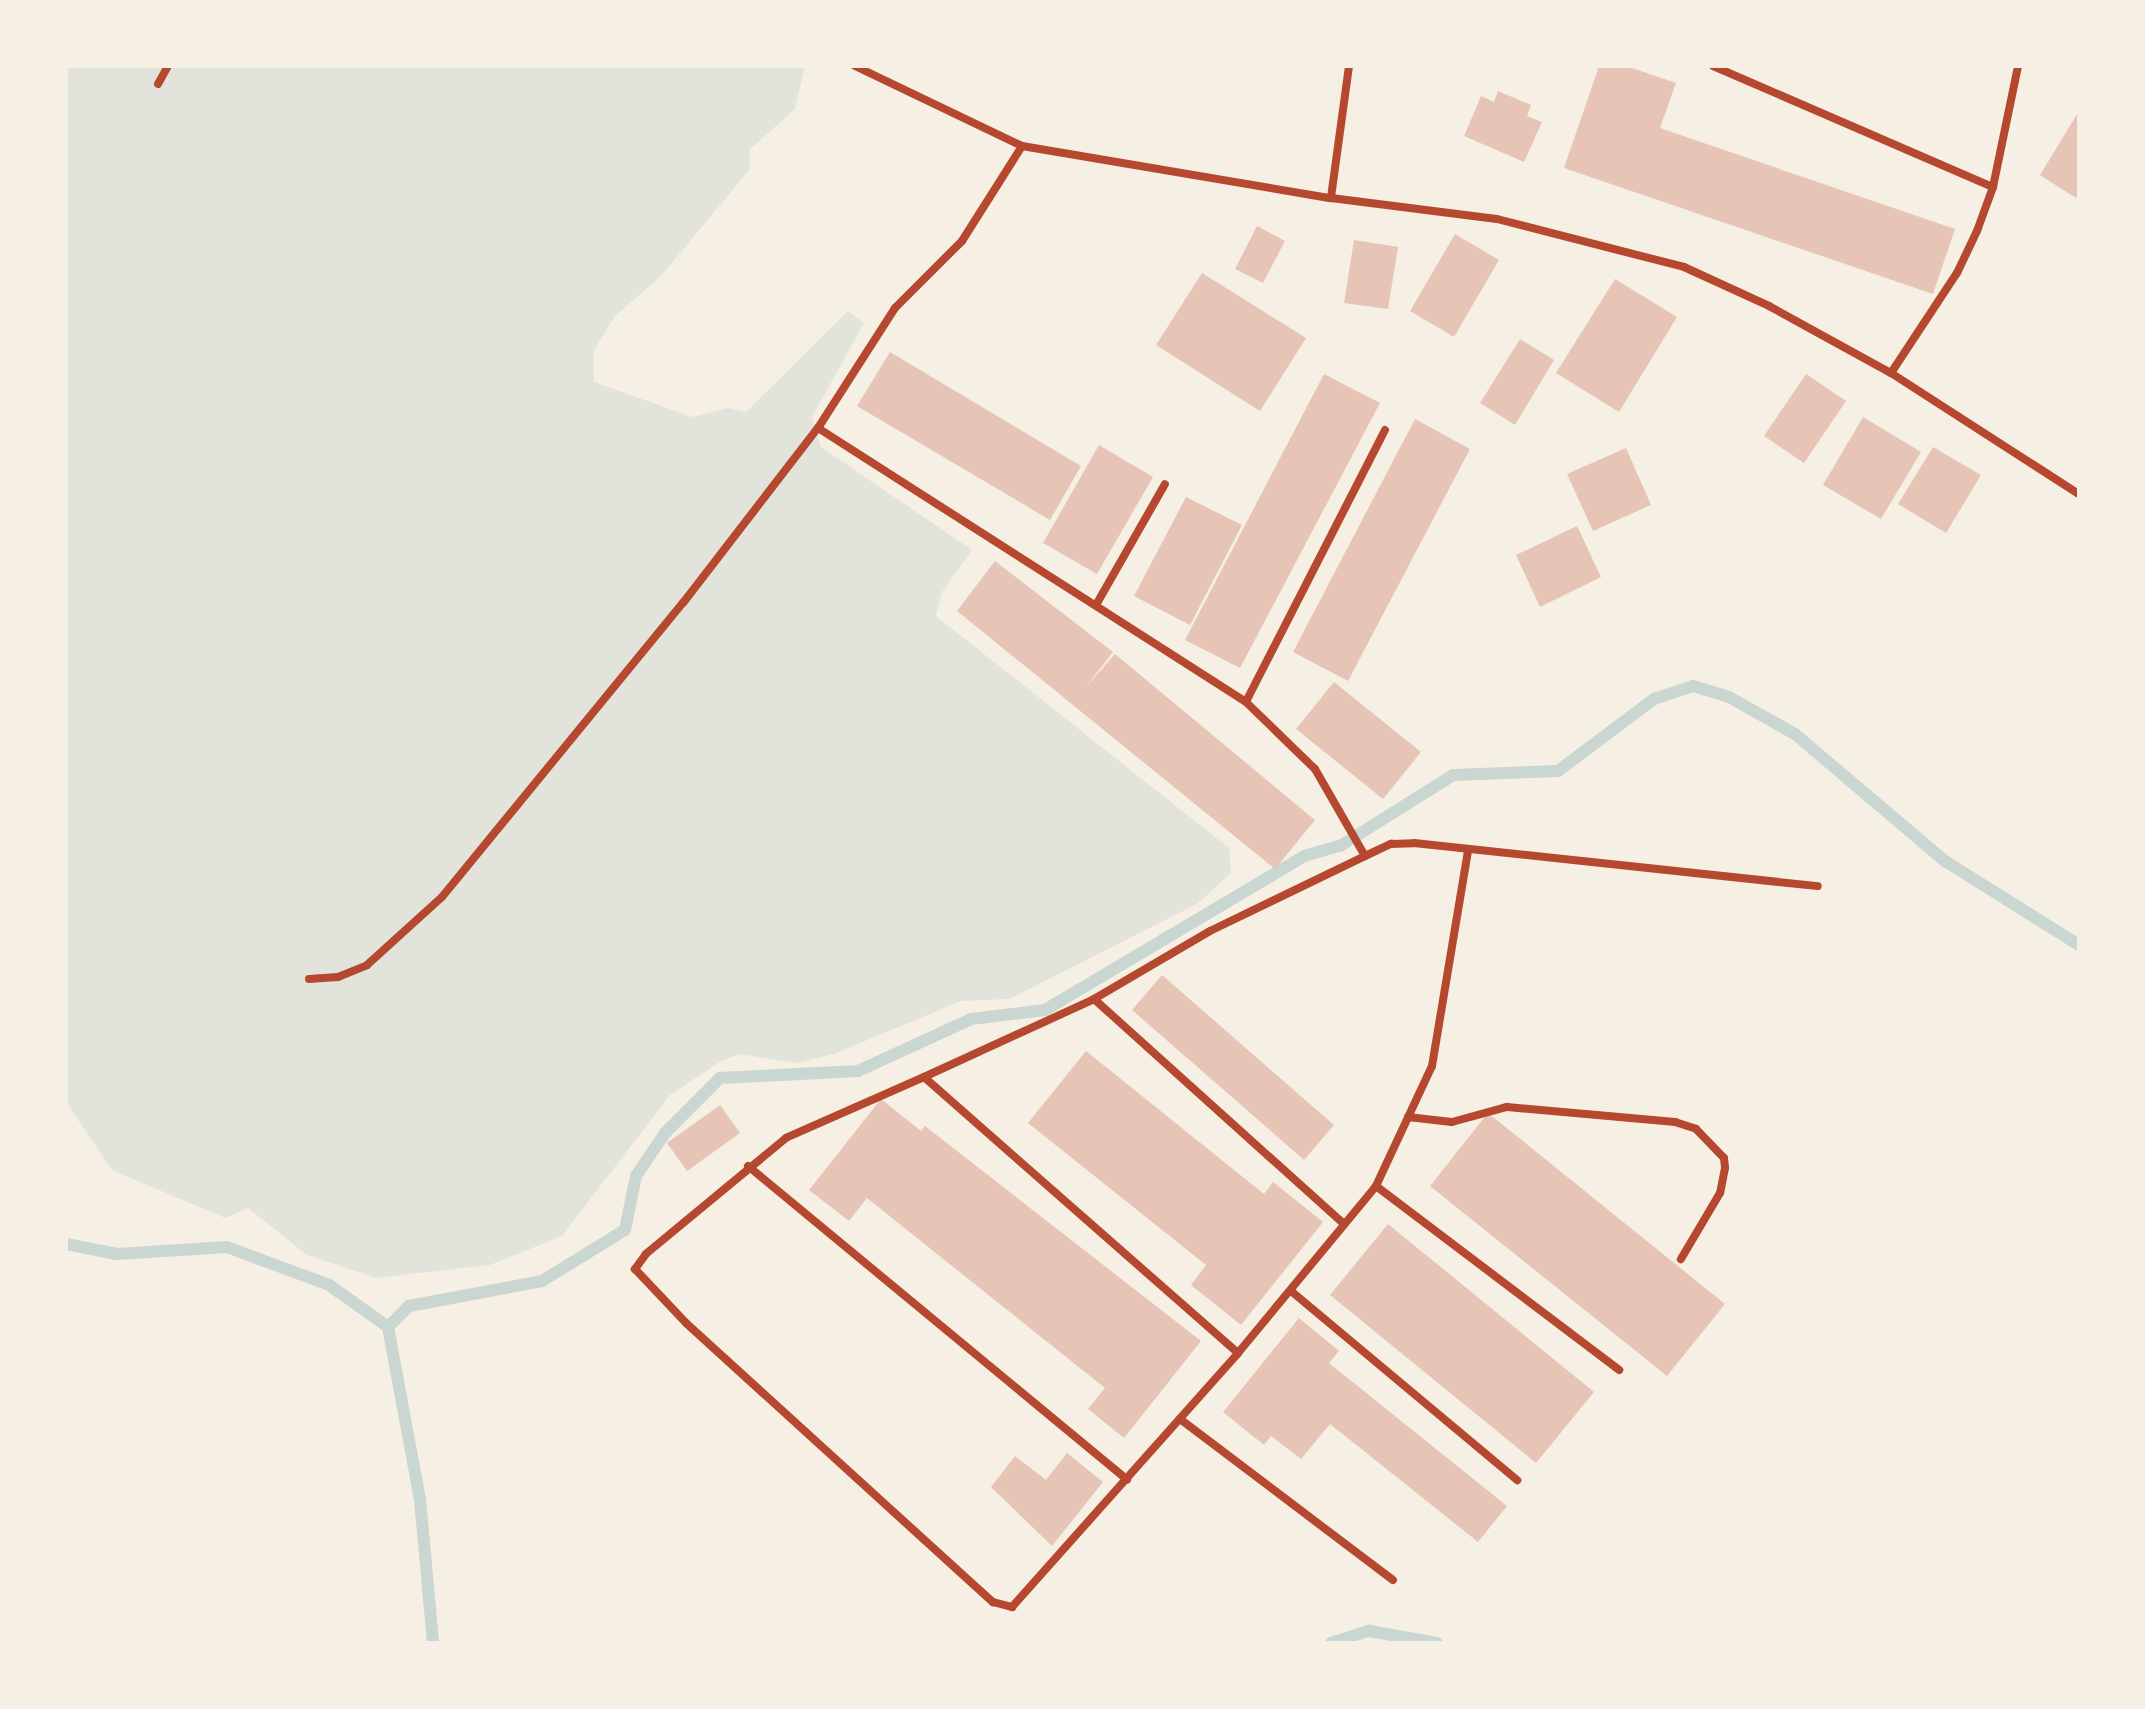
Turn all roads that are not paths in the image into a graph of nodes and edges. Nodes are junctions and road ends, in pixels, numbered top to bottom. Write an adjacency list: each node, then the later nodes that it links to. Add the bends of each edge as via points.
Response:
1 (168, 66): 6 (street)
2 (855, 66): 7 (street)
3 (1349, 66): 9 (street)
4 (1713, 66): 8 (street)
5 (2018, 66): 8 (street)
6 (158, 84)
7 (1022, 146): 9 (street); 11 (street, via 962,241 895,308)
8 (1993, 187): 10 (street, via 1957,273)
9 (1331, 198): 10 (street, via 1497,219 1684,267 1769,306)
10 (1891, 373): 14 (street)
11 (818, 428): 15 (street); 20 (street, via 586,726 442,897 367,965 338,977)
12 (1385, 430): 16 (street)
13 (1165, 484): 15 (street)
14 (2079, 494)
15 (1096, 605): 16 (street)
16 (1246, 702): 18 (street, via 1315,769)
17 (1468, 852): 18 (street, via 1391,844); 19 (street); 23 (street, via 1432,1066)
18 (1365, 856): 21 (street, via 1210,931)
19 (1818, 886)
20 (309, 979)
21 (1094, 999): 22 (street); 26 (street)
22 (924, 1077): 24 (street, via 786,1138); 29 (street)
23 (1408, 1117): 25 (street); 27 (street, via 1452,1122 1507,1107 1675,1122 1696,1129 1724,1158 1725,1168 1720,1193)
24 (748, 1166): 32 (street); 32 (street, via 646,1254 636,1265 637,1273 993,1602 1003,1608 1018,1603)
25 (1376, 1186): 26 (street); 30 (street)
26 (1344, 1224): 28 (street)
27 (1681, 1259)
28 (1291, 1291): 29 (street); 33 (street)
29 (1238, 1353): 31 (street)
30 (1619, 1370)
31 (1180, 1419): 32 (street); 34 (street)
32 (1127, 1480)
33 (1517, 1480)
34 (1393, 1580)

